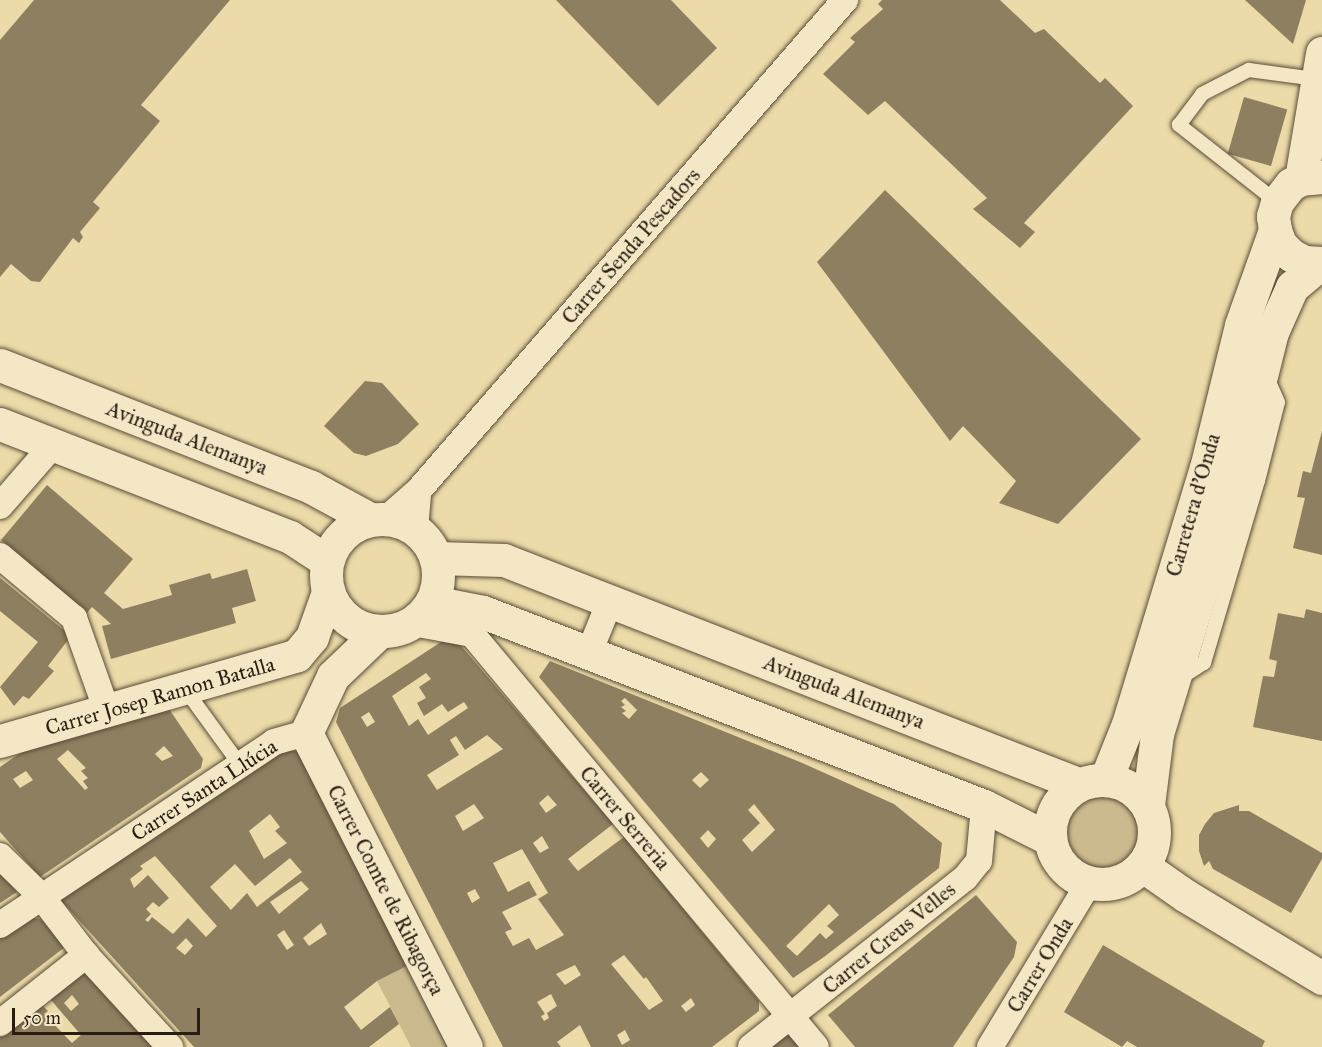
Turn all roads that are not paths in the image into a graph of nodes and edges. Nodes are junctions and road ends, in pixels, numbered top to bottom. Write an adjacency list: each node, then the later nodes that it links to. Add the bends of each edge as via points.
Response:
1 (845, 0): 10 (street, Carrer Senda Pescadors)
2 (1319, 66): 3 (main road); 4 (lane, via 1249,70 1202,94 1179,125)
3 (1312, 178): 4 (main road, via 1291,184)
4 (1276, 216): 5 (main road, via 1280,244 1304,262); 25 (main road, Carretera d'Onda, via 1241,325 1206,468 1128,724)
5 (1320, 264): 26 (main road, Carretera d'Onda, via 1292,287 1272,332 1236,476 1157,734)
6 (0, 365): 10 (main road, Avinguda Alemanya, via 312,487)
7 (0, 424): 8 (main road)
8 (53, 445): 9 (street); 13 (main road, via 290,537)
9 (0, 506)
10 (391, 522): 12 (main road, via 427,542); 13 (main road, via 343,534 333,546)
11 (0, 556): 21 (street, via 74,618)
12 (436, 558): 14 (main road, Avinguda Alemanya, via 504,560); 15 (main road, via 437,588)
13 (327, 577): 16 (main road, via 335,608); 18 (main road, Carrer Josep Ramon Batalla)
14 (610, 601): 19 (street); 25 (main road, Avinguda Alemanya)
15 (422, 612): 17 (main road, via 397,630); 19 (main road, via 483,612); 36 (street, Carrer Serreria, via 472,634)
16 (347, 620): 17 (main road, via 362,629); 18 (main road, Carrer Josep Ramon Batalla)
17 (379, 632): 22 (main road, via 333,676)
18 (312, 637): 20 (main road, Carrer Josep Ramon Batalla, via 297,655)
19 (589, 653): 27 (main road)
20 (185, 689): 21 (main road, Carrer Josep Ramon Batalla); 24 (lane)
21 (107, 711): 23 (main road, Carrer Josep Ramon Batalla)
22 (306, 733): 24 (street, Carrer Santa Llúcia, via 274,742); 39 (main road, Carrer Comte de Ribagorça)
23 (0, 741)
24 (241, 766): 32 (street, Carrer Santa Llúcia)
25 (1092, 782): 26 (main road, via 1131,787); 28 (main road, via 1061,798 1051,818)
26 (1148, 805): 30 (main road, via 1153,831 1151,849)
27 (984, 806): 28 (main road); 36 (street, Carrer Creus Velles, via 979,861 965,878)
28 (1050, 839): 31 (main road, via 1057,859 1071,874)
29 (0, 856): 32 (street)
30 (1143, 866): 31 (main road, via 1108,885); 35 (main road)
31 (1089, 883): 42 (street, Carrer Onda)
32 (41, 896): 33 (street, Carrer Santa Llúcia); 34 (street)
33 (0, 925)
34 (86, 955): 37 (street); 38 (street)
35 (1322, 978)
36 (790, 1017): 40 (street, Carrer Creus Velles); 41 (street, Carrer Serreria)
37 (0, 1023)
38 (170, 1047)
39 (466, 1047)
40 (751, 1047)
41 (816, 1047)
42 (990, 1047)

